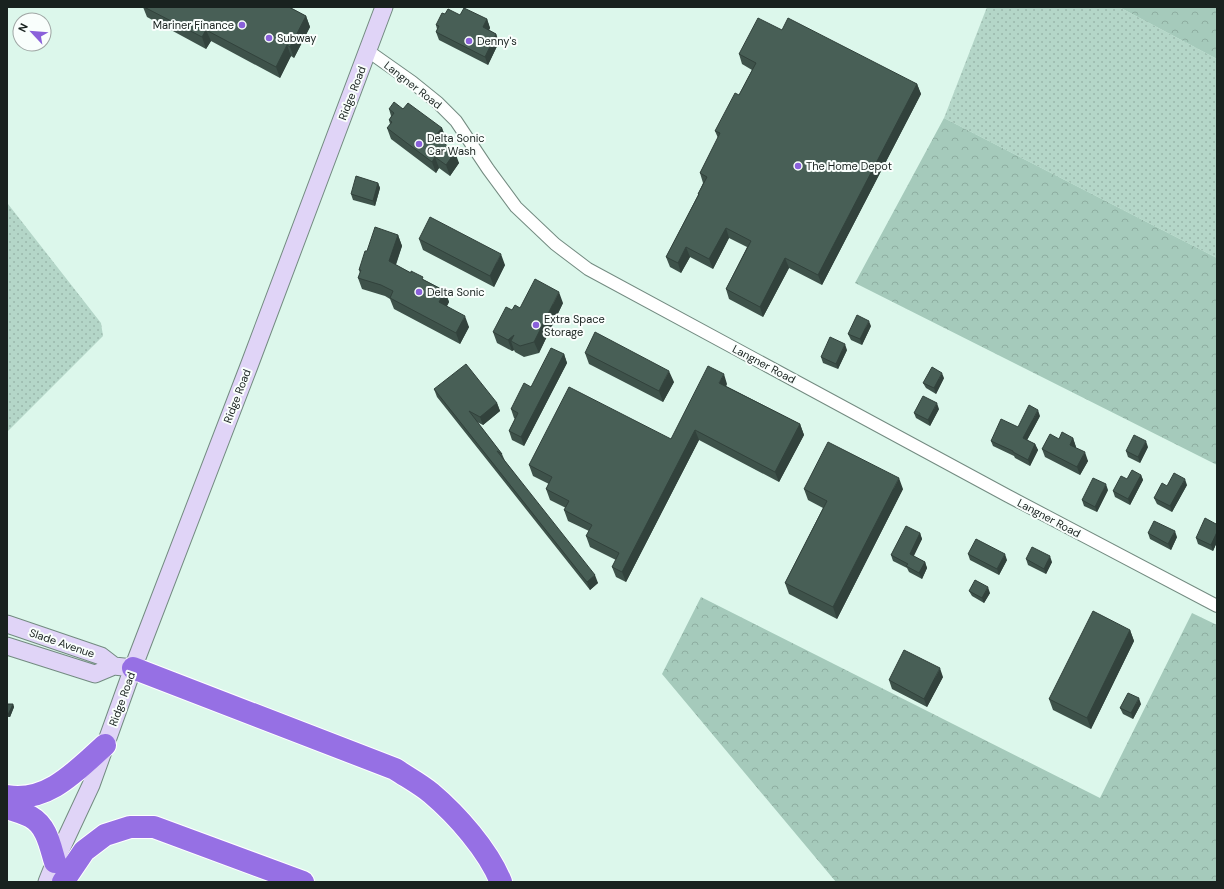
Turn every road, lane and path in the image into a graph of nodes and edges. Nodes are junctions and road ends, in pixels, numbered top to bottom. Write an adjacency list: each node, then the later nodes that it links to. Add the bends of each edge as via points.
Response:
1 (384, 7): 2 (street, Ridge Road)
2 (368, 51): 3 (street, Langner Road, via 438,103 456,122 516,207 555,244 588,268 1008,496); 6 (street, Ridge Road, via 226,425)
3 (1217, 606)
4 (7, 624): 6 (street, Slade Avenue, via 101,656)
5 (7, 646): 6 (street, Slade Avenue, via 95,674)
6 (123, 667): 7 (street, Ridge Road); 15 (highway, via 395,769 454,813 480,846)
7 (105, 745): 8 (street, Ridge Road); 9 (highway, via 65,780 46,792 30,796)
8 (90, 785): 11 (street, Ridge Road); 13 (street, Ridge Road)
9 (7, 796)
10 (7, 808): 11 (highway, via 32,817 42,827)
11 (55, 862): 12 (street, Ridge Road)
12 (47, 882)
13 (62, 882): 14 (highway, via 84,851 105,835 130,827 154,827)
14 (303, 882)
15 (501, 882)

